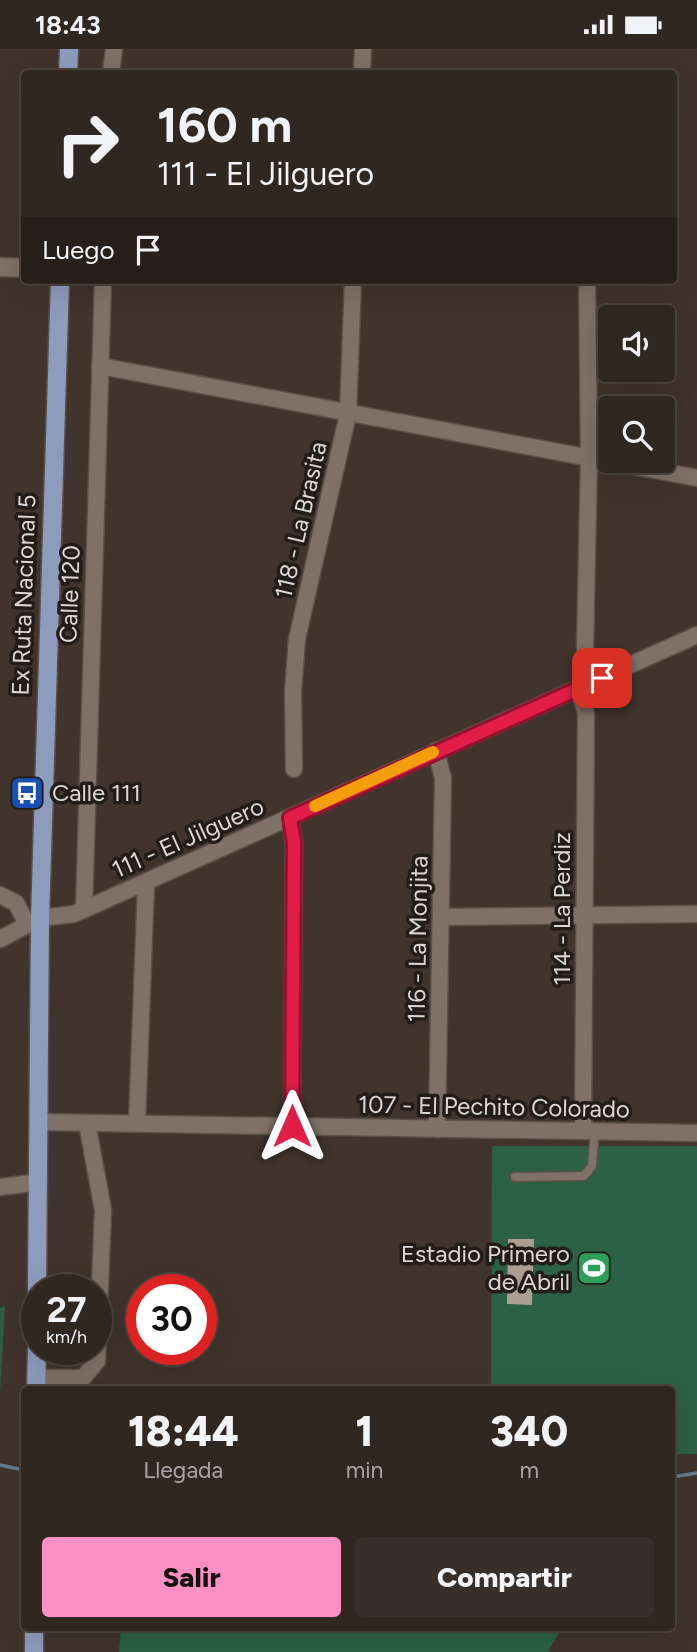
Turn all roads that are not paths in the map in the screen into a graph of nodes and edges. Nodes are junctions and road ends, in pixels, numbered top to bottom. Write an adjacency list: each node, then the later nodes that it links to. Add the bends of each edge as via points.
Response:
1 (69, 49): 4 (main road)
2 (114, 49): 5 (street)
3 (363, 49): 6 (street)
4 (68, 70)
5 (111, 70)
6 (362, 70)
7 (0, 267): 8 (street)
8 (21, 268)
9 (60, 284): 29 (main road, Ex Ruta Nacional 5)
10 (103, 284): 13 (street, Calle 120)
11 (353, 284): 14 (street, 118 - La Brasita)
12 (587, 284): 15 (street)
13 (100, 366): 14 (street); 25 (street, Calle 120)
14 (348, 414): 15 (street); 21 (street, 118 - La Brasita, via 297,639)
15 (589, 458): 16 (street); 18 (street)
16 (697, 478)
17 (697, 635): 19 (street, 111 - El Jilguero)
18 (585, 647)
19 (578, 689): 20 (street, 111 - El Jilguero); 27 (street, 114 - La Perdiz, via 586,713)
20 (436, 751): 22 (street, 111 - El Jilguero); 28 (street, 116 - La Monjita, via 443,778)
21 (294, 769)
22 (290, 818): 23 (street, 111 - El Jilguero); 34 (street, via 294,843)
23 (146, 883): 25 (street, 111 - El Jilguero); 33 (street)
24 (0, 895): 29 (street, via 16,902)
25 (84, 909): 29 (street, 111 - El Jilguero, via 74,915)
26 (697, 914): 27 (street)
27 (585, 915): 28 (street); 36 (street, 114 - La Perdiz)
28 (442, 917): 35 (street, 116 - La Monjita)
29 (33, 921): 30 (street, 111 - El Jilguero); 31 (main road, Ex Ruta Nacional 5)
30 (0, 939)
31 (39, 1122): 32 (street, 107 - El Pechito Colorado); 39 (main road, Ex Ruta Nacional 5)
32 (87, 1123): 33 (street, 107 - El Pechito Colorado); 43 (street, via 103,1210 97,1361 83,1378)
33 (137, 1123): 34 (street, 107 - El Pechito Colorado)
34 (292, 1126): 35 (street, 107 - El Pechito Colorado)
35 (436, 1129): 36 (street, 107 - El Pechito Colorado)
36 (589, 1130): 37 (street, 107 - El Pechito Colorado); 38 (lane, via 593,1166 584,1176)
37 (697, 1133)
38 (514, 1177)
39 (38, 1182): 40 (street); 41 (main road, Ex Ruta Nacional 5)
40 (0, 1187)
41 (37, 1274)
42 (37, 1365): 43 (main road)
43 (36, 1384)
44 (34, 1631): 45 (main road)
45 (34, 1652)

